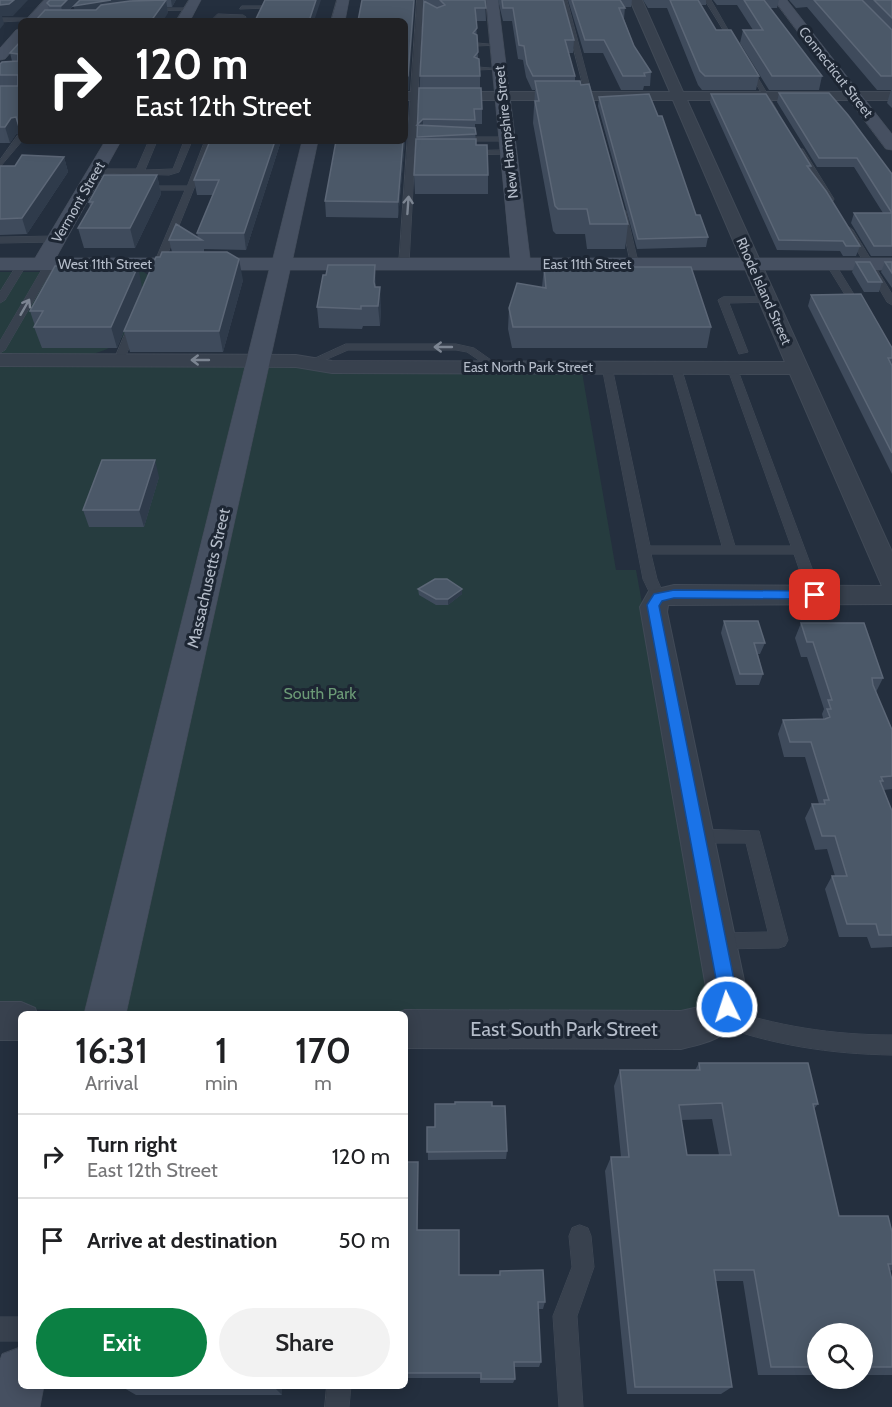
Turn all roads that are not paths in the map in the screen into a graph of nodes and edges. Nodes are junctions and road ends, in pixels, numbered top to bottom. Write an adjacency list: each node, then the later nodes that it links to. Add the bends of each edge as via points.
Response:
1 (51, 0): 14 (street)
2 (267, 0): 10 (lane, via 263,11)
3 (343, 0): 17 (street)
4 (492, 0): 22 (street, New Hampshire Street)
5 (564, 0): 30 (lane)
6 (636, 0): 31 (street, Rhode Island Street)
7 (708, 0): 23 (lane)
8 (780, 0): 33 (street, Connecticut Street)
9 (420, 4): 11 (lane); 28 (lane)
10 (242, 8)
11 (429, 10)
12 (188, 12): 13 (lane)
13 (141, 13)
14 (37, 18)
15 (216, 18): 16 (lane)
16 (242, 18)
17 (339, 18)
18 (0, 20): 19 (lane)
19 (18, 20)
20 (18, 36): 24 (street)
21 (477, 45): 22 (lane)
22 (497, 45): 27 (street, New Hampshire Street)
23 (738, 50)
24 (0, 56)
25 (744, 59): 32 (lane)
26 (478, 69): 27 (lane)
27 (499, 69): 29 (street, New Hampshire Street)
28 (410, 96): 29 (street); 62 (lane, one-way to 28)
29 (502, 96): 30 (street); 46 (street, New Hampshire Street)
30 (591, 96): 31 (street); 35 (lane)
31 (678, 96): 32 (street); 65 (street, Rhode Island Street)
32 (766, 96): 33 (street); 36 (lane)
33 (854, 96): 34 (street); 45 (street, Connecticut Street)
34 (892, 96)
35 (595, 113)
36 (783, 123)
37 (444, 138): 46 (lane)
38 (18, 140): 48 (lane)
39 (795, 143): 54 (lane)
40 (112, 144): 51 (street, Vermont Street)
41 (152, 144): 50 (lane)
42 (187, 144): 50 (lane, via 173,172)
43 (208, 144): 53 (lane)
44 (309, 144): 61 (street, Massachusetts Street)
45 (892, 145)
46 (508, 146): 47 (lane); 63 (street, New Hampshire Street)
47 (452, 153)
48 (4, 154): 49 (lane)
49 (0, 165)
50 (140, 171): 51 (lane)
51 (93, 183): 58 (street, Vermont Street)
52 (132, 188): 53 (lane)
53 (191, 188): 69 (lane)
54 (832, 203)
55 (621, 207): 64 (lane)
56 (844, 223): 67 (lane)
57 (28, 239): 58 (lane); 59 (lane); 60 (lane)
58 (56, 239): 70 (street, Vermont Street)
59 (0, 240)
60 (0, 247)
61 (281, 264): 62 (street, East 11th Street); 69 (street, West 11th Street); 79 (street, Massachusetts Street)
62 (404, 264): 63 (street, East 11th Street)
63 (521, 264): 64 (street, East 11th Street)
64 (636, 264): 65 (street, East 11th Street)
65 (752, 264): 66 (street, East 11th Street); 73 (street, Rhode Island Street)
66 (831, 264): 67 (street, East 11th Street); 71 (lane)
67 (869, 264): 68 (street, East 11th Street); 74 (lane)
68 (892, 264)
69 (156, 269): 70 (street, West 11th Street)
70 (28, 272): 72 (lane); 76 (lane, one-way to 70)
71 (850, 296)
72 (0, 300)
73 (768, 300): 80 (lane, via 723,300); 83 (street, Rhode Island Street)
74 (892, 302)
75 (138, 315): 78 (lane)
76 (0, 349)
77 (0, 360): 78 (street, East North Park Street)
78 (119, 360): 79 (street, East North Park Street, one-way to 78)
79 (259, 360): 81 (street, East North Park Street, via 312,362 332,367); 93 (street, Massachusetts Street)
80 (737, 360): 82 (street, East North Park Street); 83 (street, East North Park Street); 86 (lane)
81 (607, 368): 82 (street, East North Park Street); 84 (lane)
82 (676, 368): 85 (lane)
83 (797, 368): 87 (street, Rhode Island Street)
84 (644, 550): 85 (lane); 90 (lane)
85 (730, 550): 86 (lane)
86 (799, 550): 88 (lane)
87 (892, 581)
88 (815, 595): 89 (street); 90 (street)
89 (892, 595)
90 (658, 597): 91 (street, via 653,612)
91 (696, 836): 92 (street); 92 (lane, via 753,836 779,940)
92 (717, 941): 94 (street, via 728,995 727,1007)
93 (106, 1011)
94 (720, 1016): 97 (street, East South Park Street, via 704,1026 681,1030); 98 (lane, via 758,1030 862,1046)
95 (0, 1021): 96 (street)
96 (18, 1021)
97 (408, 1029)
98 (892, 1045)
99 (580, 1236): 106 (lane, via 583,1267 565,1316)
100 (0, 1329): 101 (lane)
101 (18, 1329)
102 (18, 1386): 104 (street)
103 (339, 1389): 105 (lane)
104 (13, 1407)
105 (337, 1407)
106 (571, 1407)

